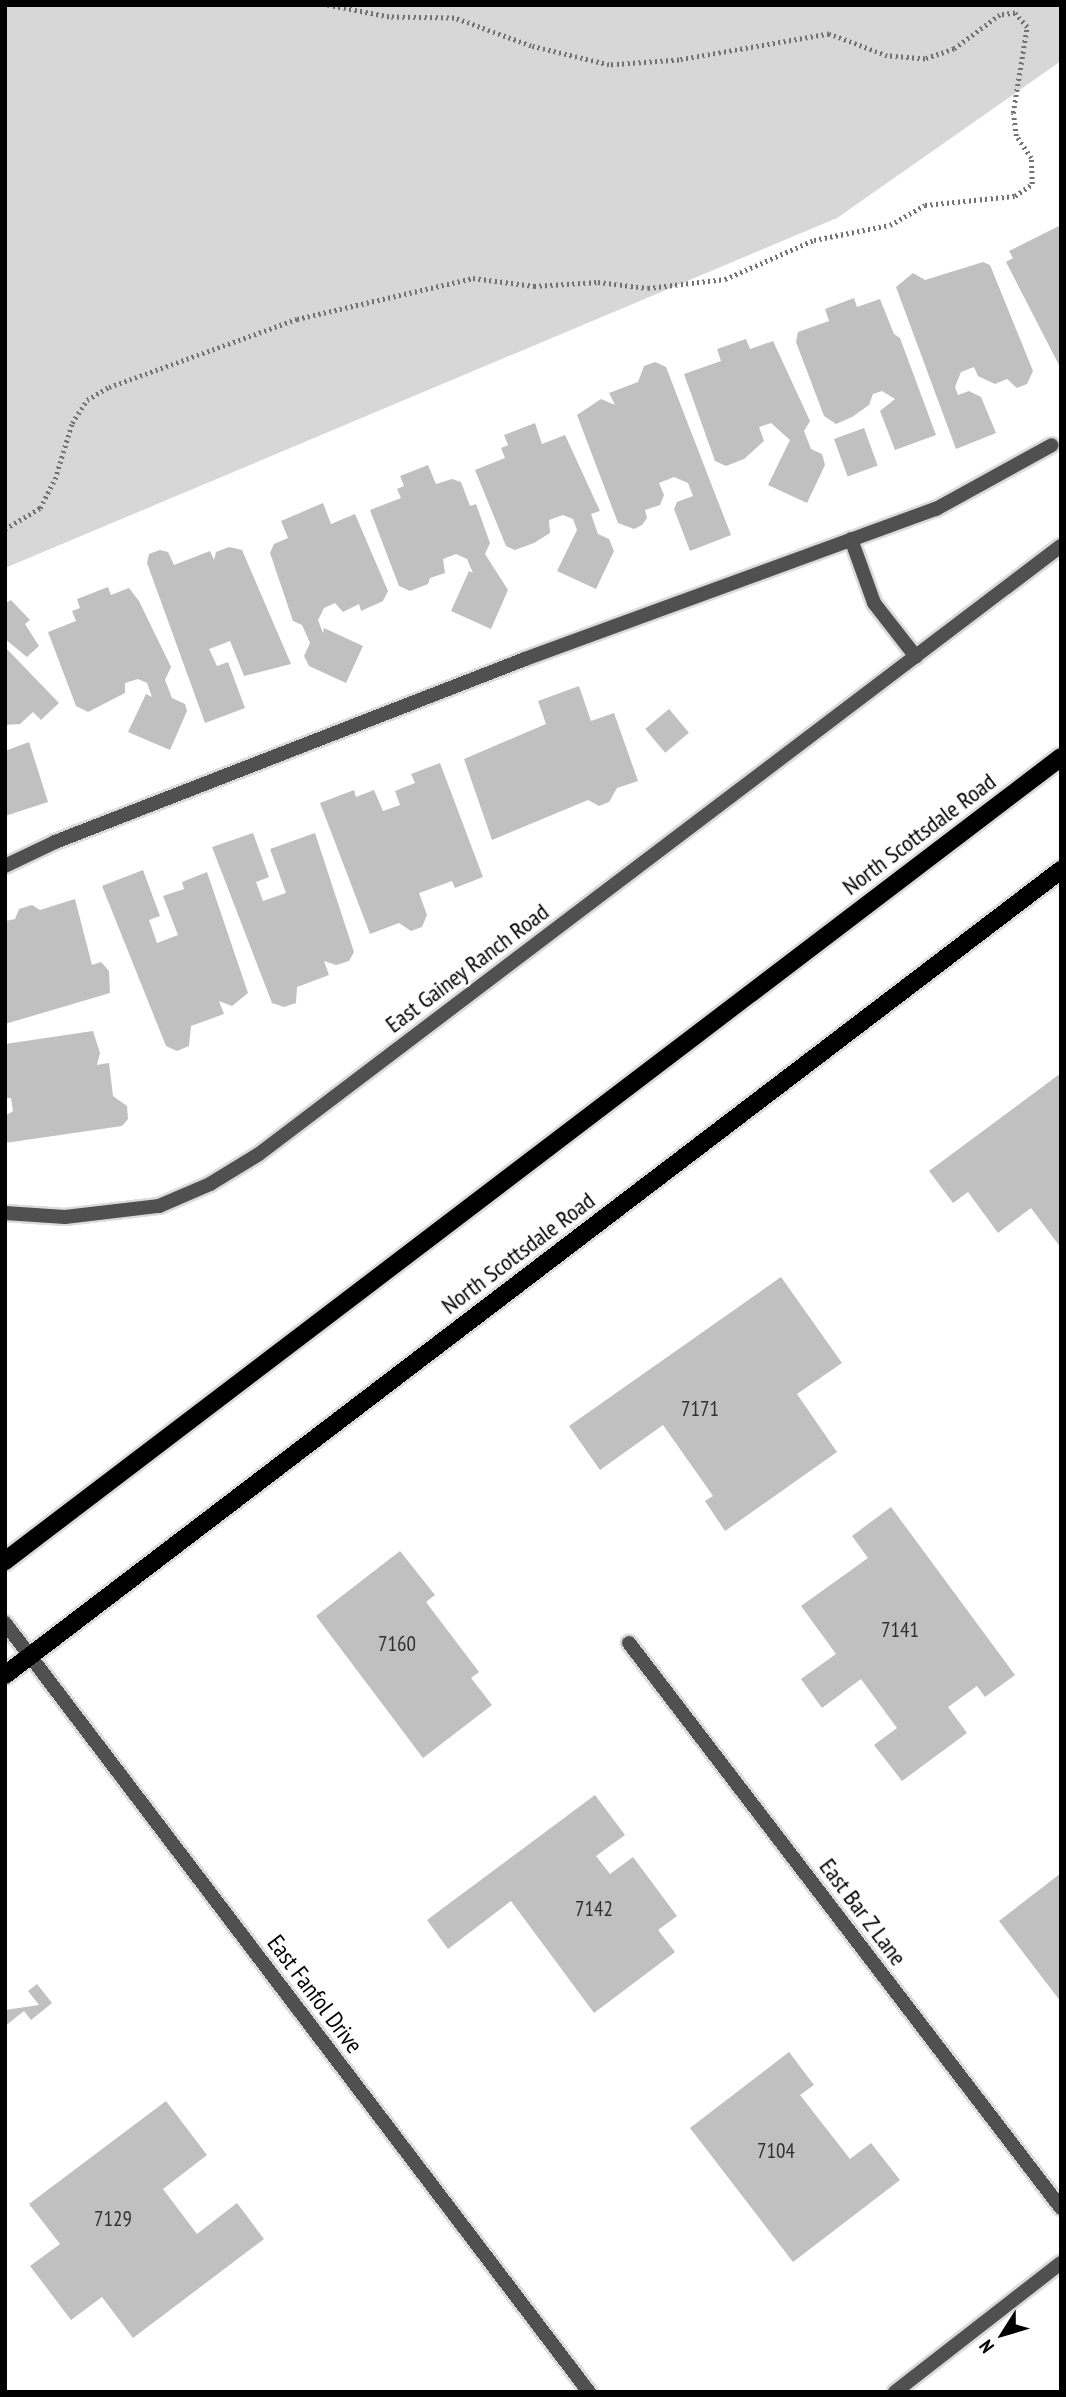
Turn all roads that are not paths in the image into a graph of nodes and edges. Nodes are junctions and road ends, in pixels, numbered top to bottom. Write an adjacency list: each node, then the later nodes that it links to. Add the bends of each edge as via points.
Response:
1 (1052, 444): 2 (street, via 936,509)
2 (850, 539): 4 (street, via 874,603); 6 (street, via 525,659)
3 (1061, 546): 4 (street, East Gainey Ranch Road)
4 (916, 657): 8 (street, East Gainey Ranch Road, via 259,1154 211,1184 159,1206 65,1217)
5 (1061, 757): 9 (main road, North Scottsdale Road)
6 (5, 866)
7 (1061, 870): 12 (main road, North Scottsdale Road)
8 (5, 1213)
9 (5, 1561)
10 (5, 1623): 12 (street, East Fanfol Drive)
11 (629, 1643): 14 (street, East Bar Z Lane)
12 (30, 1656): 13 (main road, North Scottsdale Road); 16 (street, East Fanfol Drive)
13 (5, 1675)
14 (1061, 2208)
15 (1061, 2263): 17 (street)
16 (589, 2392)
17 (895, 2392)

